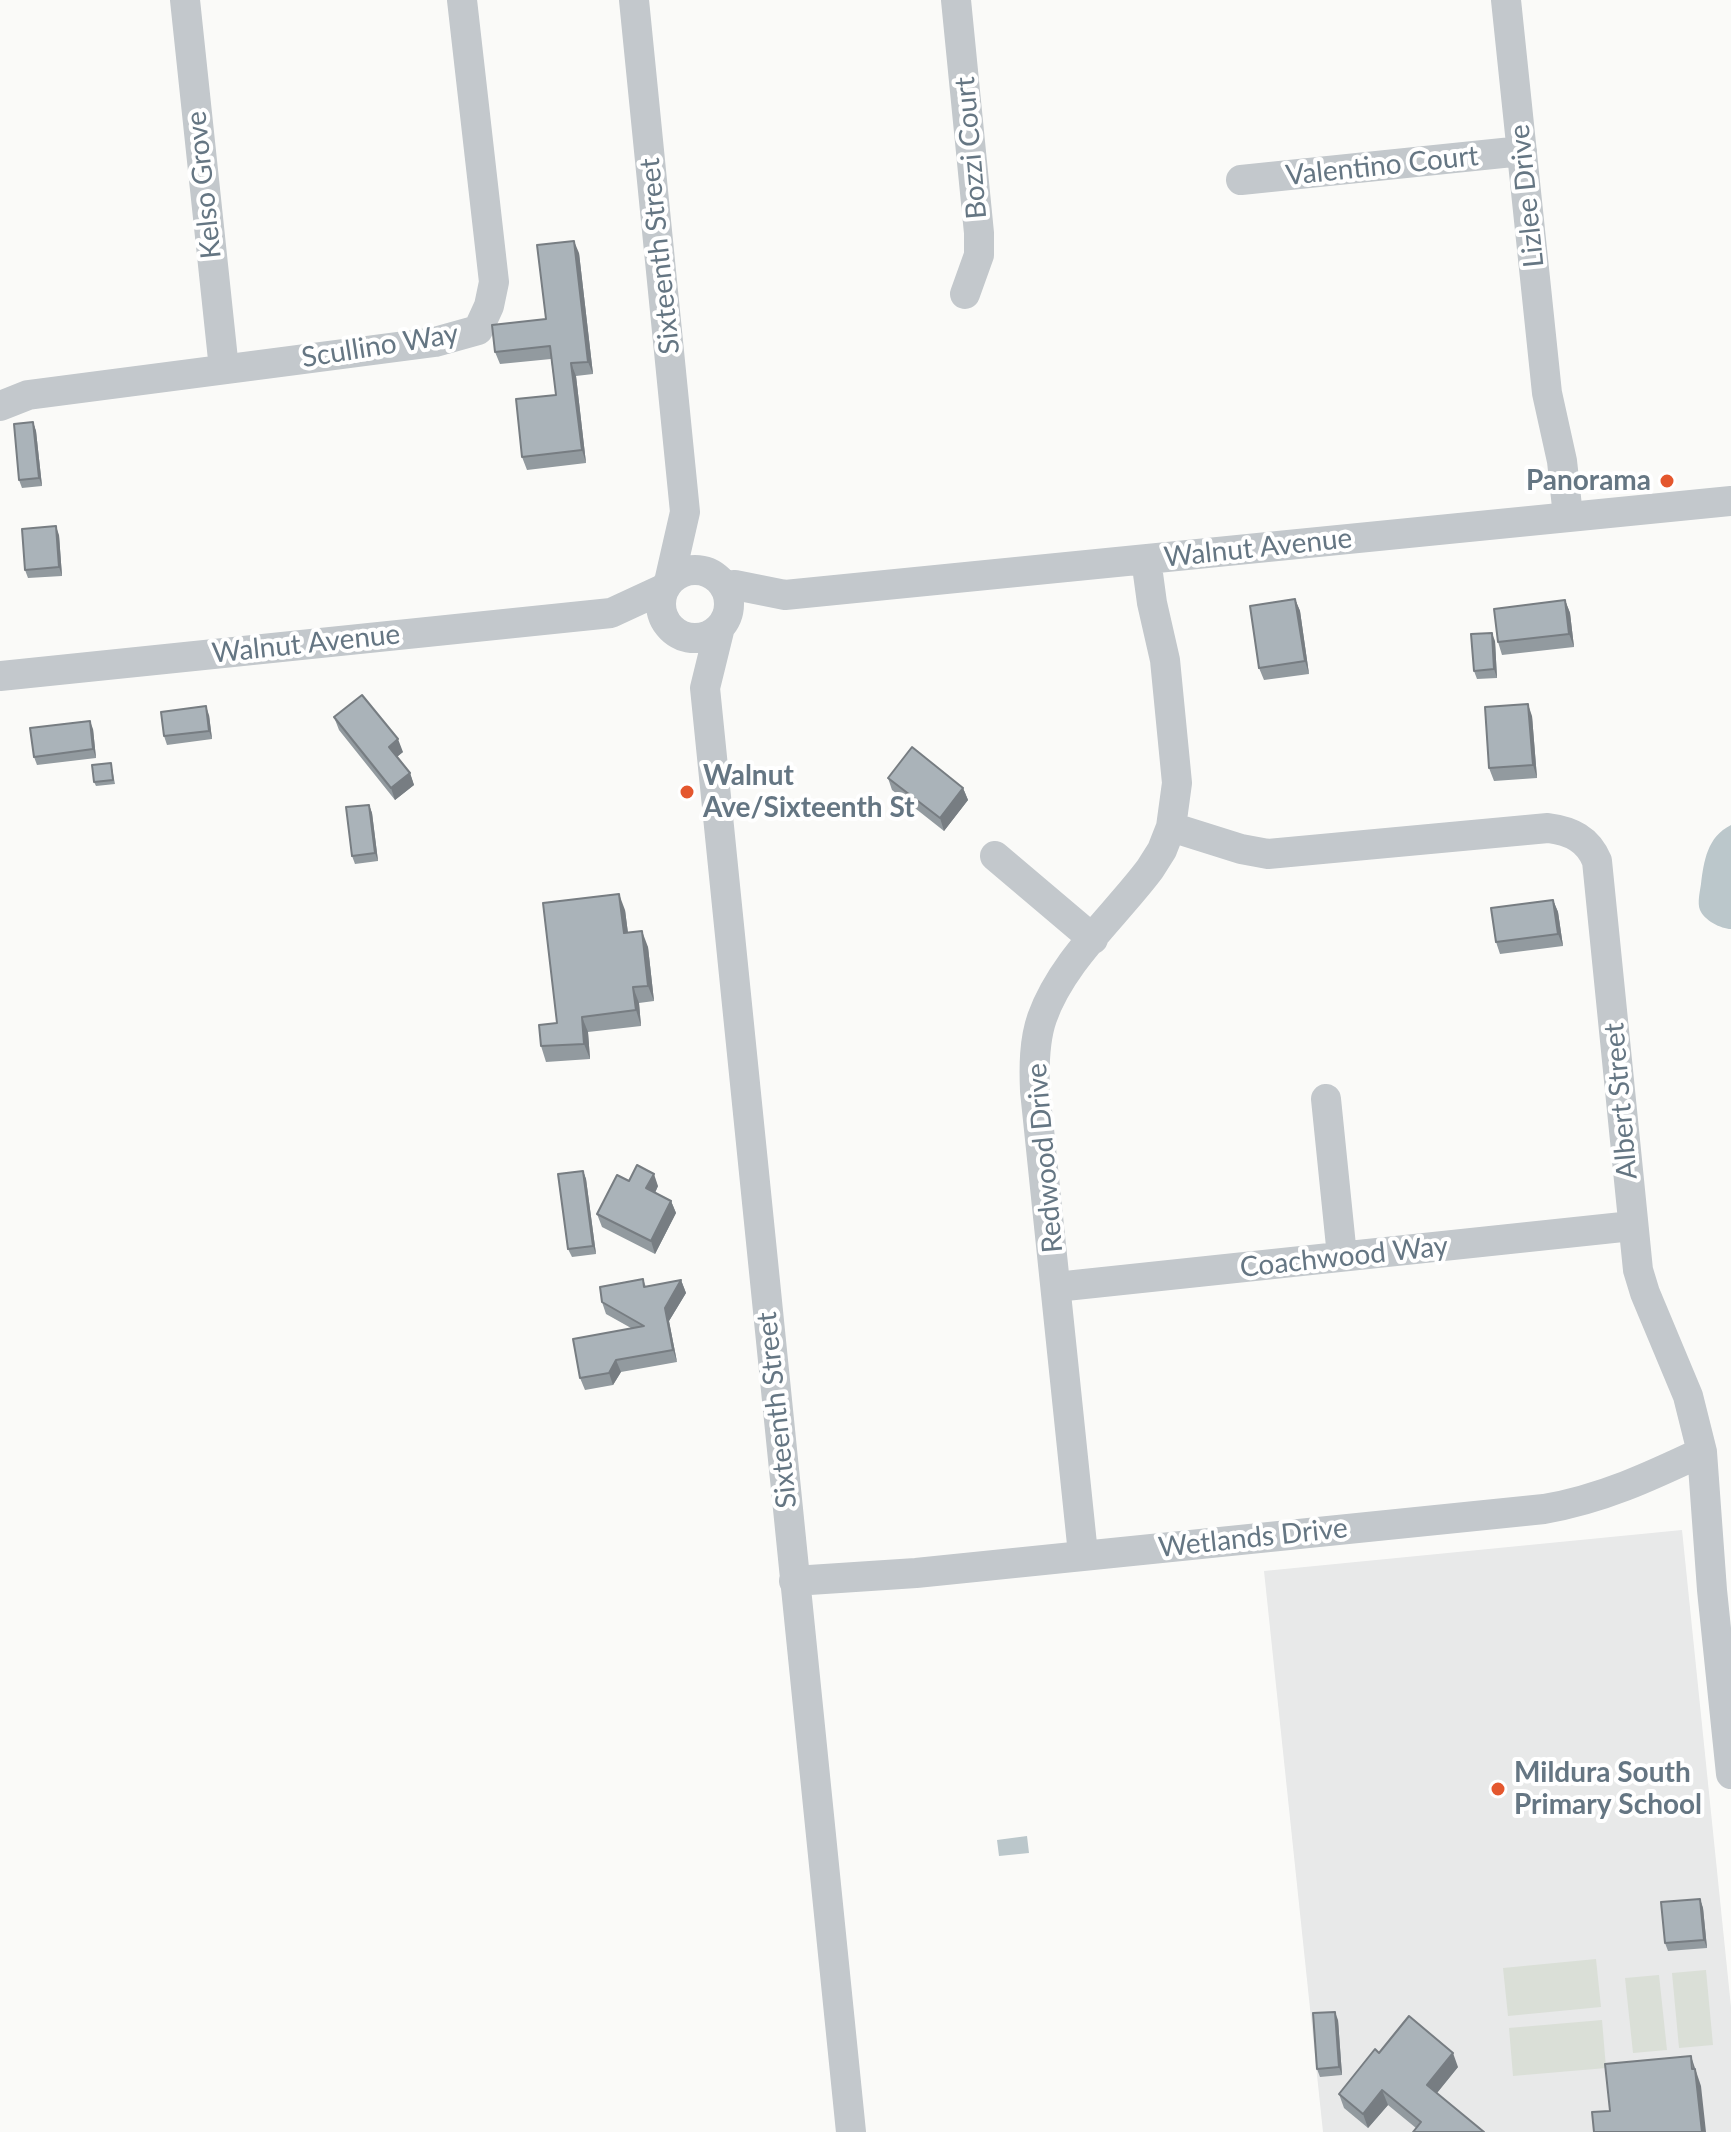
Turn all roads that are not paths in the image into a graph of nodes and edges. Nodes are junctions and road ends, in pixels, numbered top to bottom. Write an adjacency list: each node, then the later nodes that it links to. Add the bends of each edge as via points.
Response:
1 (185, 0): 9 (street, Kelso Grove)
2 (462, 0): 9 (street, Scullino Way, via 494,282 478,330 435,342)
3 (634, 0): 12 (street, Sixteenth Street)
4 (956, 0): 8 (street, Bozzi Court, via 979,233 979,255)
5 (1506, 0): 6 (street, Lizlee Drive)
6 (1522, 151): 7 (street, Valentino Court); 13 (street, Lizlee Drive, via 1547,393 1562,461)
7 (1241, 180)
8 (965, 294)
9 (224, 369): 10 (street, Scullino Way, via 28,395)
10 (0, 406)
11 (1731, 501): 13 (street, Walnut Avenue)
12 (685, 512): 15 (street, Sixteenth Street); 16 (street, Sixteenth Street)
13 (1560, 517): 14 (street, Walnut Avenue)
14 (1156, 558): 17 (street, Walnut Avenue); 23 (street, Redwood Drive, via 1169,601 1165,660 1177,783)
15 (716, 580): 16 (street, via 687,571); 17 (street, Walnut Avenue); 19 (street, via 728,609)
16 (667, 585): 18 (street, Walnut Avenue); 20 (street, via 661,599)
17 (785, 595): 19 (street, Walnut Avenue)
18 (611, 613): 20 (street, Walnut Avenue); 21 (street, Walnut Avenue)
19 (722, 624): 20 (street, via 702,637); 22 (street, Sixteenth Street)
20 (673, 628): 22 (street, Sixteenth Street)
21 (0, 676)
22 (705, 688): 33 (street, Sixteenth Street)
23 (1171, 827): 25 (street, Redwood Drive, via 1150,869); 27 (street, Albert Street, via 1268,854 1548,828 1563,829 1586,843 1597,861)
24 (995, 856): 25 (street)
25 (1093, 939): 29 (street, Redwood Drive, via 1051,996 1036,1046 1035,1091)
26 (1326, 1099): 28 (street)
27 (1632, 1226): 28 (street, Coachwood Way); 30 (street, Albert Street, via 1645,1293 1688,1396)
28 (1342, 1256): 29 (street, Coachwood Way)
29 (1056, 1287): 32 (street, Redwood Drive)
30 (1702, 1452): 31 (street, Albert Street); 32 (street, Wetlands Drive, via 1581,1503)
31 (1720, 1514): 34 (street, Albert Street, via 1712,1590)
32 (1083, 1554): 33 (street, Wetlands Drive)
33 (794, 1581): 35 (street, Sixteenth Street)
34 (1731, 1774)
35 (851, 2132)

